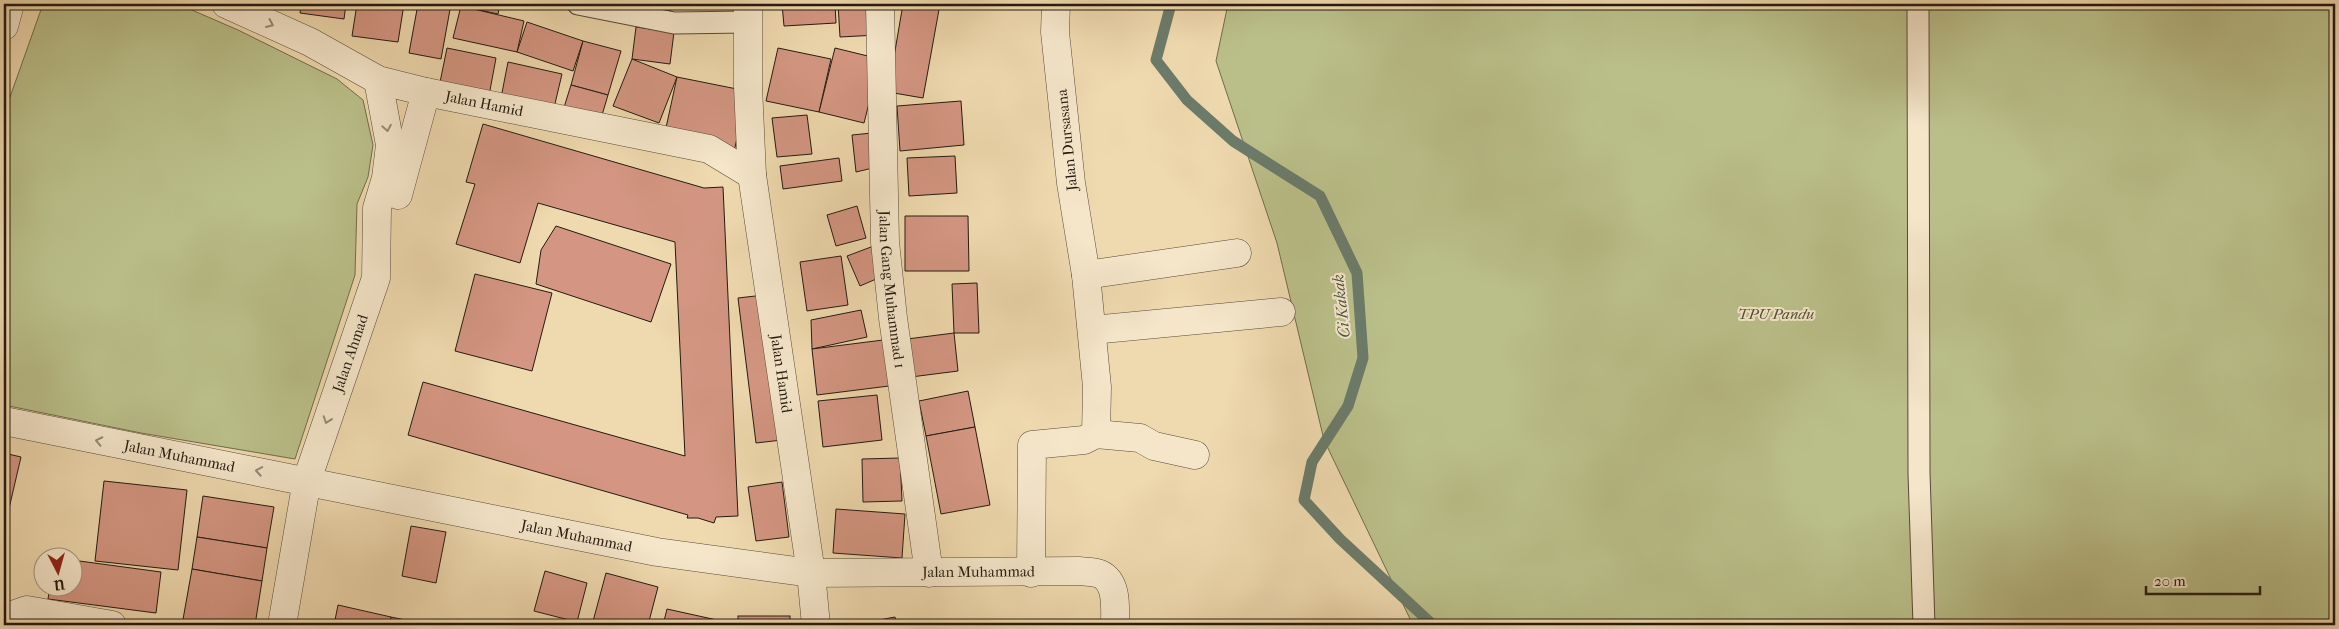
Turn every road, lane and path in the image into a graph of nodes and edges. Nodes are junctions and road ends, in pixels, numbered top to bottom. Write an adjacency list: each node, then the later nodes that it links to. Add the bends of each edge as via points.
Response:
1 (10, 4): 8 (street)
2 (226, 4): 9 (street, Jalan Hamid, one-way to 9, via 310,42)
3 (578, 4): 7 (lane, via 674,23)
4 (880, 4): 23 (street, Jalan Gang Muhammad 1, via 885,242)
5 (1056, 4): 13 (street, Jalan Dursasana, via 1055,32 1070,174)
6 (1918, 4): 29 (lane, via 1919,474)
7 (748, 13): 11 (street, Jalan Hamid)
8 (4, 26)
9 (378, 80): 10 (street, Jalan Hamid); 14 (street, Jalan Ahmad, one-way to 14, via 390,145 378,208)
10 (426, 92): 11 (street, Jalan Hamid, via 709,149); 14 (street)
11 (752, 175): 22 (street, Jalan Hamid)
12 (1237, 253): 13 (street)
13 (1086, 275): 16 (street, Jalan Dursasana)
14 (376, 278): 20 (street, Jalan Ahmad, one-way to 20)
15 (1281, 312): 16 (street)
16 (1092, 330): 18 (street, Jalan Dursasana, via 1097,387)
17 (4, 421): 20 (street, Jalan Muhammad, one-way to 17)
18 (1096, 434): 19 (street, via 1140,438 1154,446); 21 (street, via 1084,440 1032,445)
19 (1194, 455)
20 (307, 480): 22 (street, Jalan Muhammad, via 658,552); 26 (street, Jalan Ahmad)
21 (1031, 572): 23 (street, Jalan Muhammad); 28 (street, Jalan Muhammad, via 1080,571 1101,575 1111,584 1115,597)
22 (811, 573): 23 (street, Jalan Muhammad); 27 (street, Jalan Hamid)
23 (929, 573)
24 (4, 618): 25 (street, via 27,610)
25 (112, 625)
26 (282, 625)
27 (816, 625)
28 (1115, 625)
29 (1924, 625)

